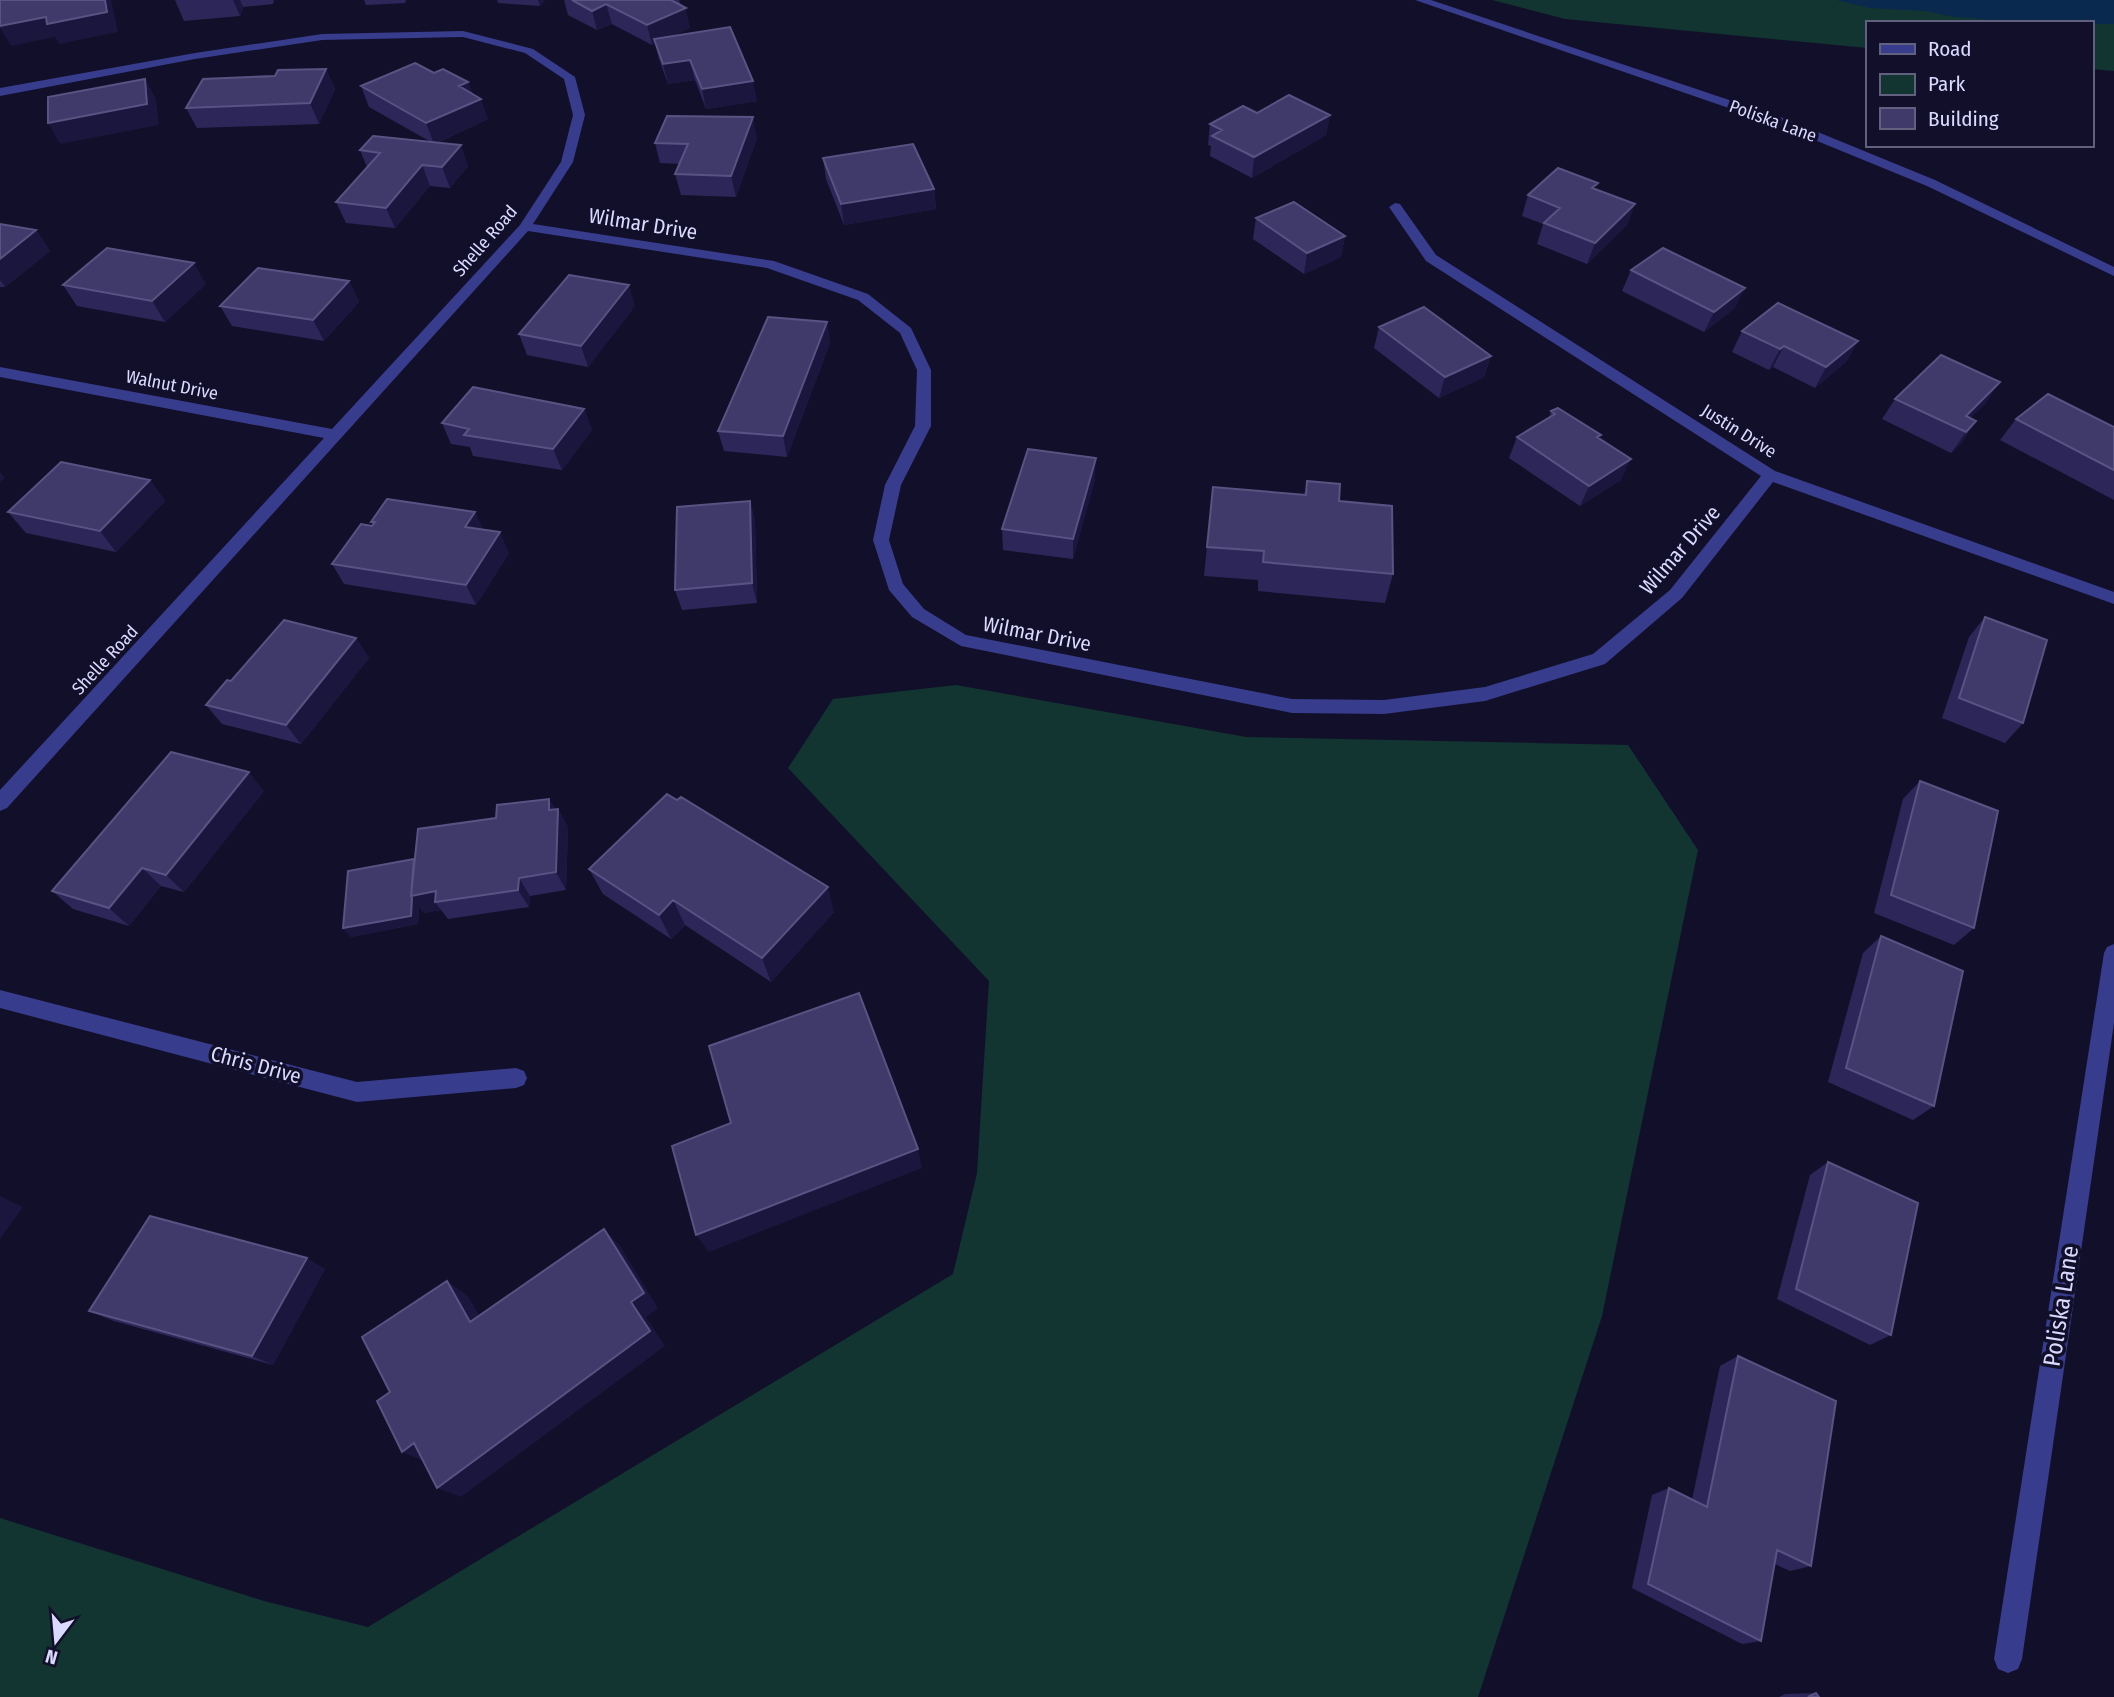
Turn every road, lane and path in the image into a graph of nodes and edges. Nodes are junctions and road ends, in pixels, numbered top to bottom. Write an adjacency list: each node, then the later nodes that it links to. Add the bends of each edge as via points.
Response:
1 (1420, 0): 5 (street, Poliska Lane, via 1782,122 1931,183)
2 (0, 92): 4 (street, Shelle Road, via 322,37 463,34 529,51 569,77 579,115 567,162)
3 (1395, 207): 8 (street, Justin Drive, via 1431,258)
4 (525, 227): 7 (street, Shelle Road); 8 (street, Wilmar Drive, via 769,264 863,297 906,331 924,370 923,426 893,485 881,540 895,586 918,613 961,640 1292,706 1384,707 1485,694 1599,659 1676,594)
5 (2114, 272)
6 (0, 372): 7 (street, Walnut Drive)
7 (337, 435): 10 (street, Shelle Road)
8 (1770, 474): 9 (street, Justin Drive)
9 (2114, 598)
10 (0, 803)
11 (2114, 953): 14 (street, Poliska Lane)
12 (0, 999): 13 (street, Chris Drive, via 358,1092)
13 (516, 1078)
14 (2008, 1659)

